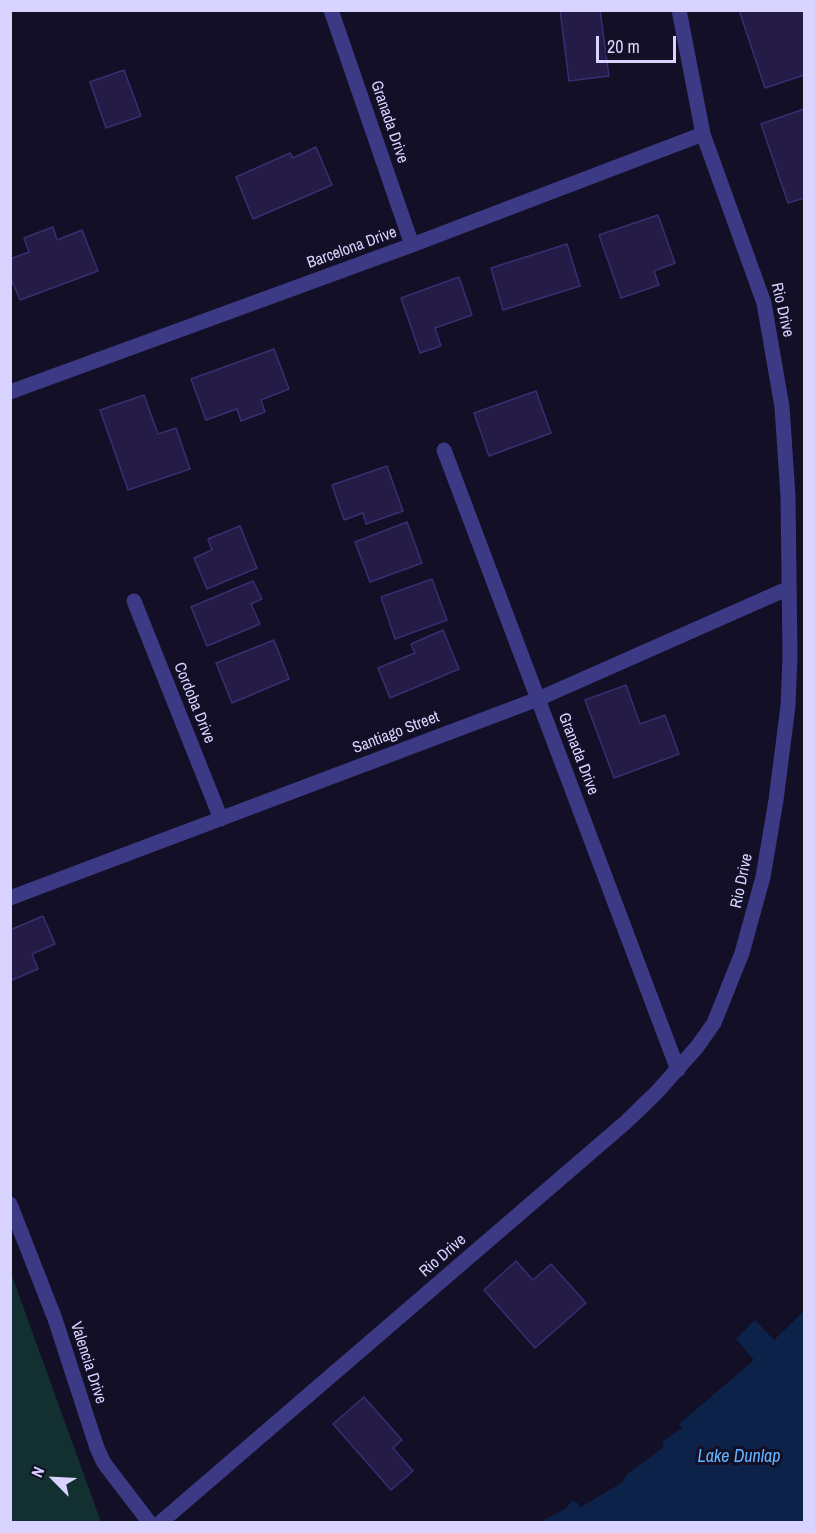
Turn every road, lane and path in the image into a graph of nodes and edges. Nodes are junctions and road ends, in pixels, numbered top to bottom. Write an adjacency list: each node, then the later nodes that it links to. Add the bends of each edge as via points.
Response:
1 (331, 10): 4 (street, Granada Drive)
2 (679, 10): 3 (street, Rio Drive)
3 (703, 134): 4 (street, Barcelona Drive); 7 (street, Rio Drive, via 764,303 782,407)
4 (412, 245): 5 (street, Barcelona Drive)
5 (10, 392)
6 (444, 450): 9 (street, Granada Drive)
7 (789, 588): 9 (street, Santiago Street); 12 (street, Rio Drive, via 788,706 763,877 723,1003 714,1023)
8 (134, 601): 10 (street, Cordoba Drive)
9 (538, 699): 10 (street, Santiago Street); 12 (street, Granada Drive)
10 (221, 819): 11 (street, Santiago Street)
11 (10, 898)
12 (678, 1070): 15 (street, Rio Drive, via 626,1122)
13 (10, 1204): 14 (street, Valencia Drive, via 55,1319 97,1448)
14 (149, 1522)
15 (161, 1522)

